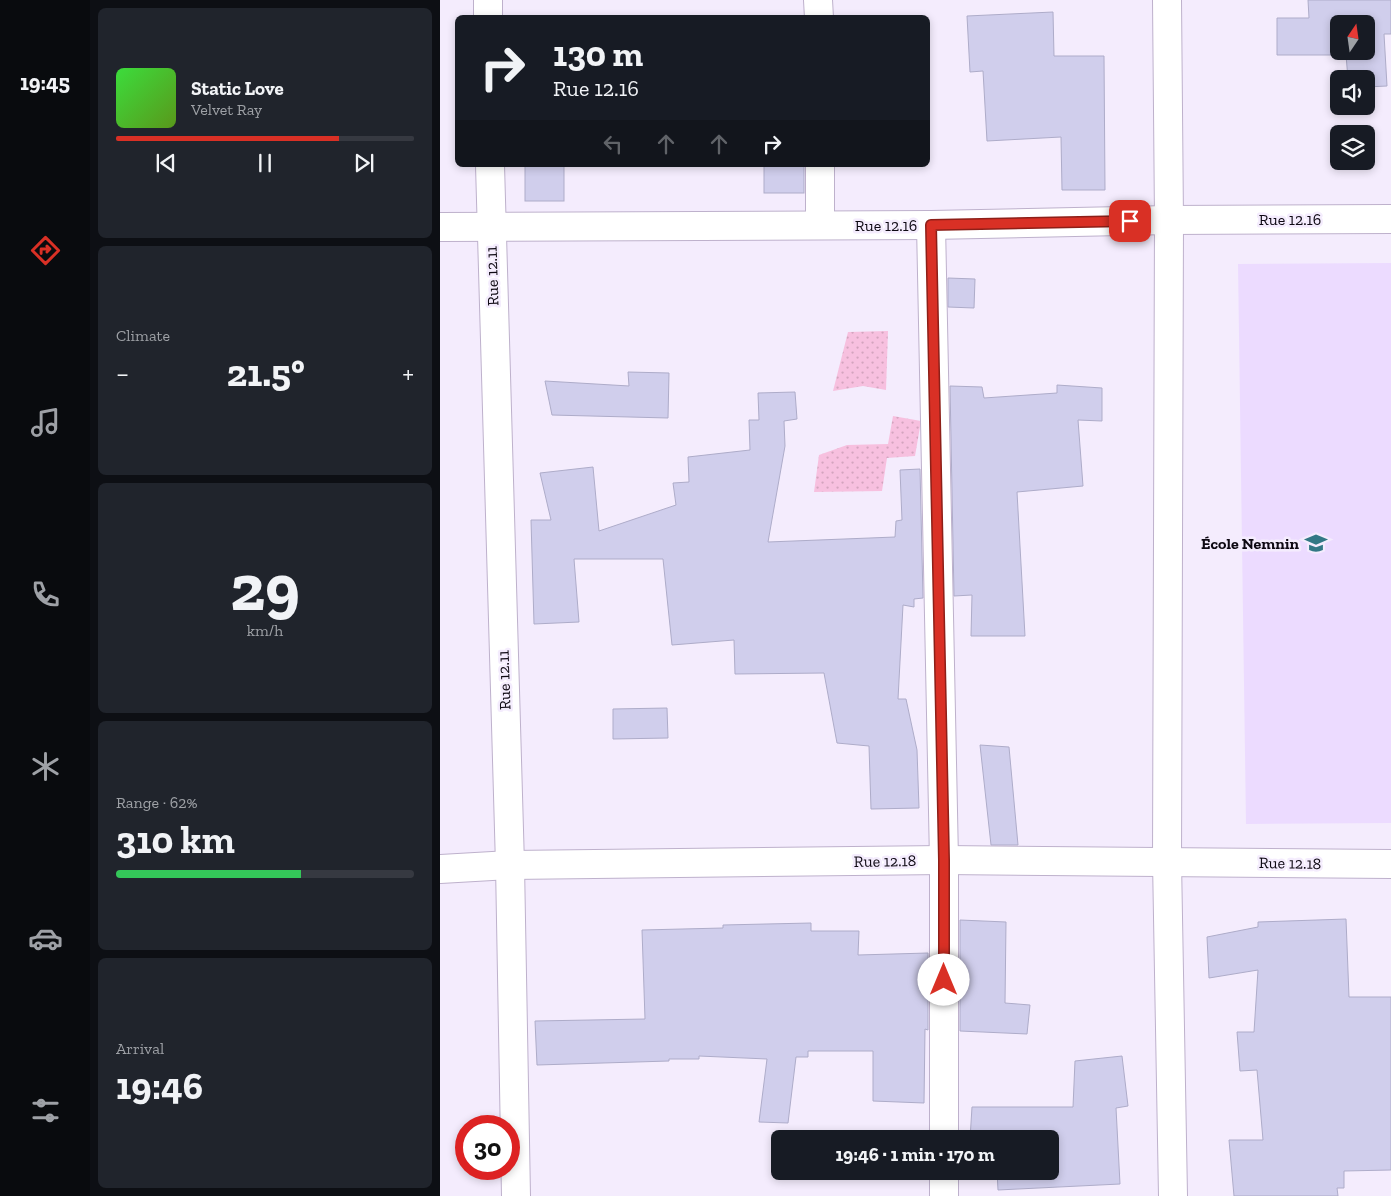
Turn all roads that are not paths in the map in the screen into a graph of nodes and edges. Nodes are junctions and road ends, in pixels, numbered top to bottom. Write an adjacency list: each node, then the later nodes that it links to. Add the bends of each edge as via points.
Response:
1 (488, 0): 4 (street)
2 (818, 0): 5 (street)
3 (1167, 0): 9 (street)
4 (488, 15)
5 (819, 15)
6 (490, 167): 12 (street, Rue 12.11)
7 (820, 167): 10 (street)
8 (1391, 219): 9 (street, Rue 12.16)
9 (1169, 220): 11 (street, Rue 12.16); 15 (street)
10 (820, 225): 11 (street, Rue 12.16); 12 (street, Rue 12.16)
11 (931, 225): 14 (street)
12 (490, 226): 13 (street, Rue 12.16); 17 (street, Rue 12.11)
13 (440, 228)
14 (944, 860): 15 (street, Rue 12.18); 17 (street, Rue 12.18); 19 (street)
15 (1167, 861): 16 (street, Rue 12.18); 23 (street)
16 (1391, 864)
17 (510, 865): 18 (street, Rue 12.18); 21 (street, Rue 12.11)
18 (440, 869)
19 (944, 1130)
20 (944, 1180): 22 (street)
21 (516, 1196)
22 (944, 1196)
23 (1173, 1196)

